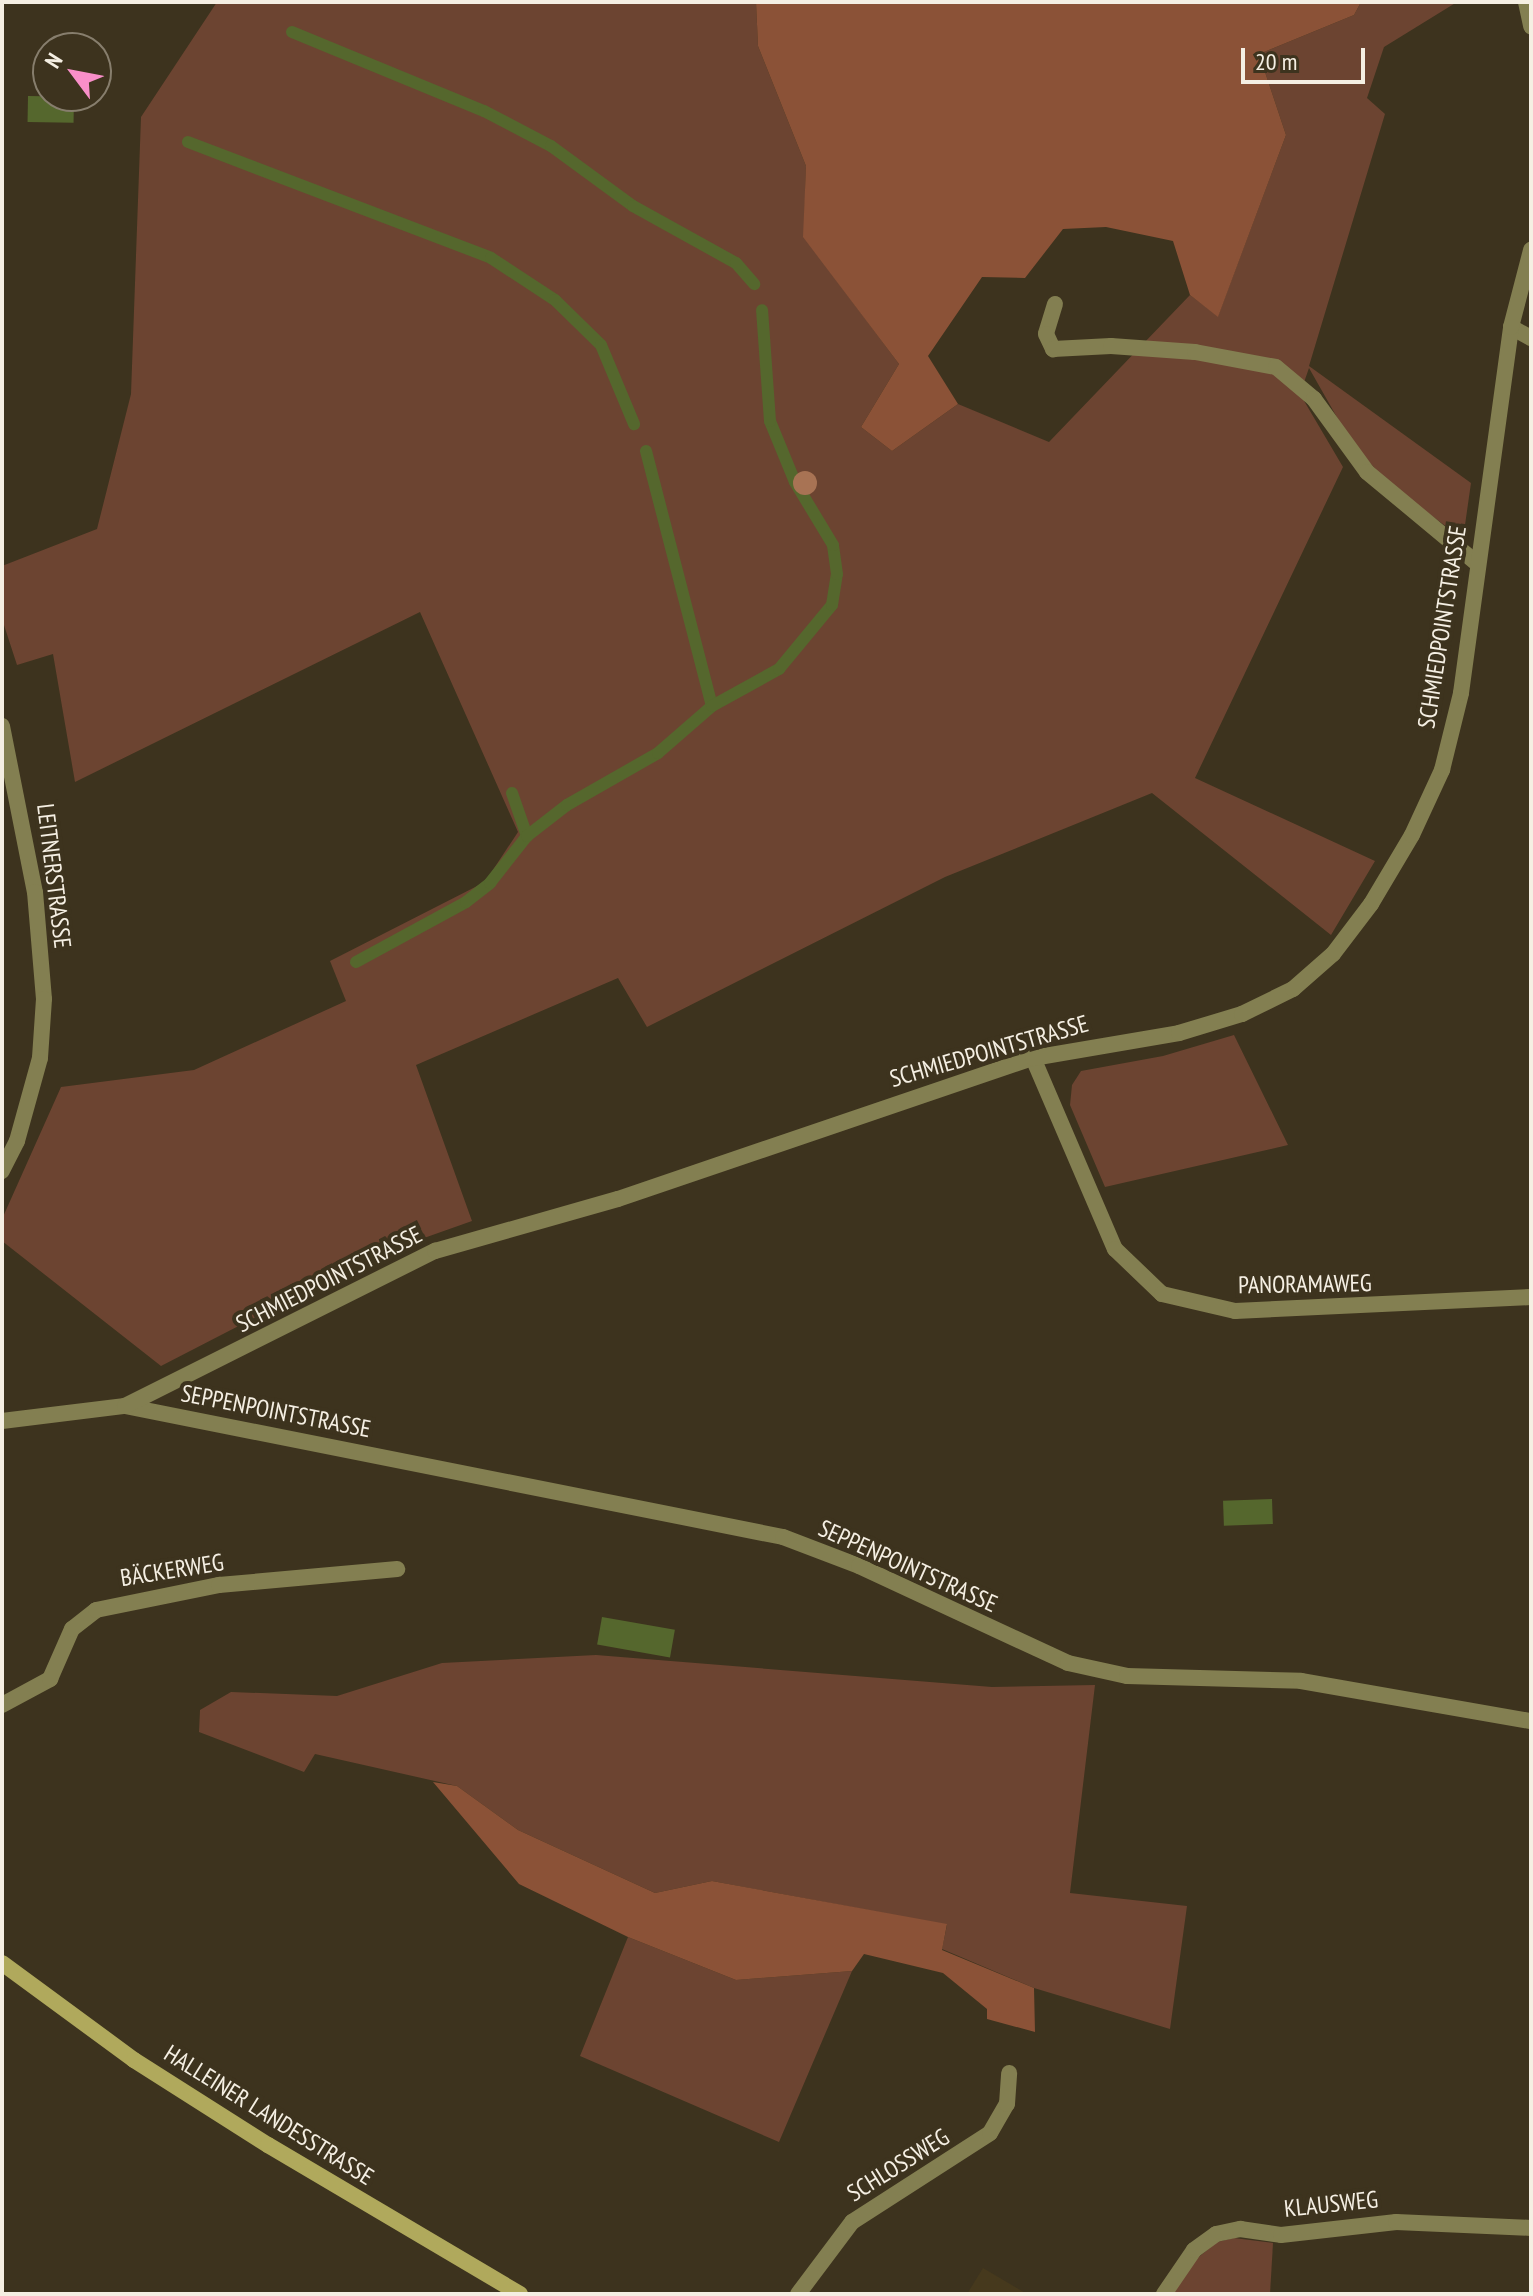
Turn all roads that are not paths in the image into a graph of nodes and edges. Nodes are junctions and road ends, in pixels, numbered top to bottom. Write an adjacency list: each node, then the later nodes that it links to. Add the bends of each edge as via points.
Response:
1 (1526, 2): 2 (street)
2 (1531, 26)
3 (1531, 250): 5 (street, SCHMIEDPOINTSTRASSE)
4 (1055, 304): 7 (street, via 1046,334 1053,349 1111,346 1195,352 1284,371 1314,399 1367,472)
5 (1511, 327): 6 (street); 7 (street, SCHMIEDPOINTSTRASSE)
6 (1531, 338)
7 (1478, 564): 9 (street, SCHMIEDPOINTSTRASSE, via 1461,693 1442,770 1412,835 1333,954 1293,989 1242,1014 1179,1033)
8 (2, 726): 10 (street, LEITNERSTRASSE, via 35,892 44,999 40,1058 17,1141)
9 (1033, 1058): 11 (street, PANORAMAWEG, via 1115,1249 1162,1294 1235,1311); 12 (street, SCHMIEDPOINTSTRASSE, via 618,1199 435,1251)
10 (2, 1171)
11 (1531, 1297)
12 (125, 1406): 13 (street, SCHMIEDPOINTSTRASSE); 16 (street, SEPPENPOINTSTRASSE, via 783,1537 859,1566 1068,1663 1127,1676 1301,1681)
13 (2, 1421)
14 (397, 1569): 15 (street, BÄCKERWEG, via 219,1585 96,1610 72,1629 50,1679)
15 (2, 1705)
16 (1531, 1721)
17 (2, 1963): 20 (main road, HALLEINER LANDESSTRASSE, via 134,2060)
18 (1009, 2073): 21 (street, SCHLOSSWEG, via 1007,2104 990,2133 852,2222)
19 (1531, 2228): 22 (street, KLAUSWEG, via 1396,2222 1281,2235 1240,2229 1216,2234 1194,2250)
20 (520, 2294)
21 (798, 2294)
22 (1164, 2294)

